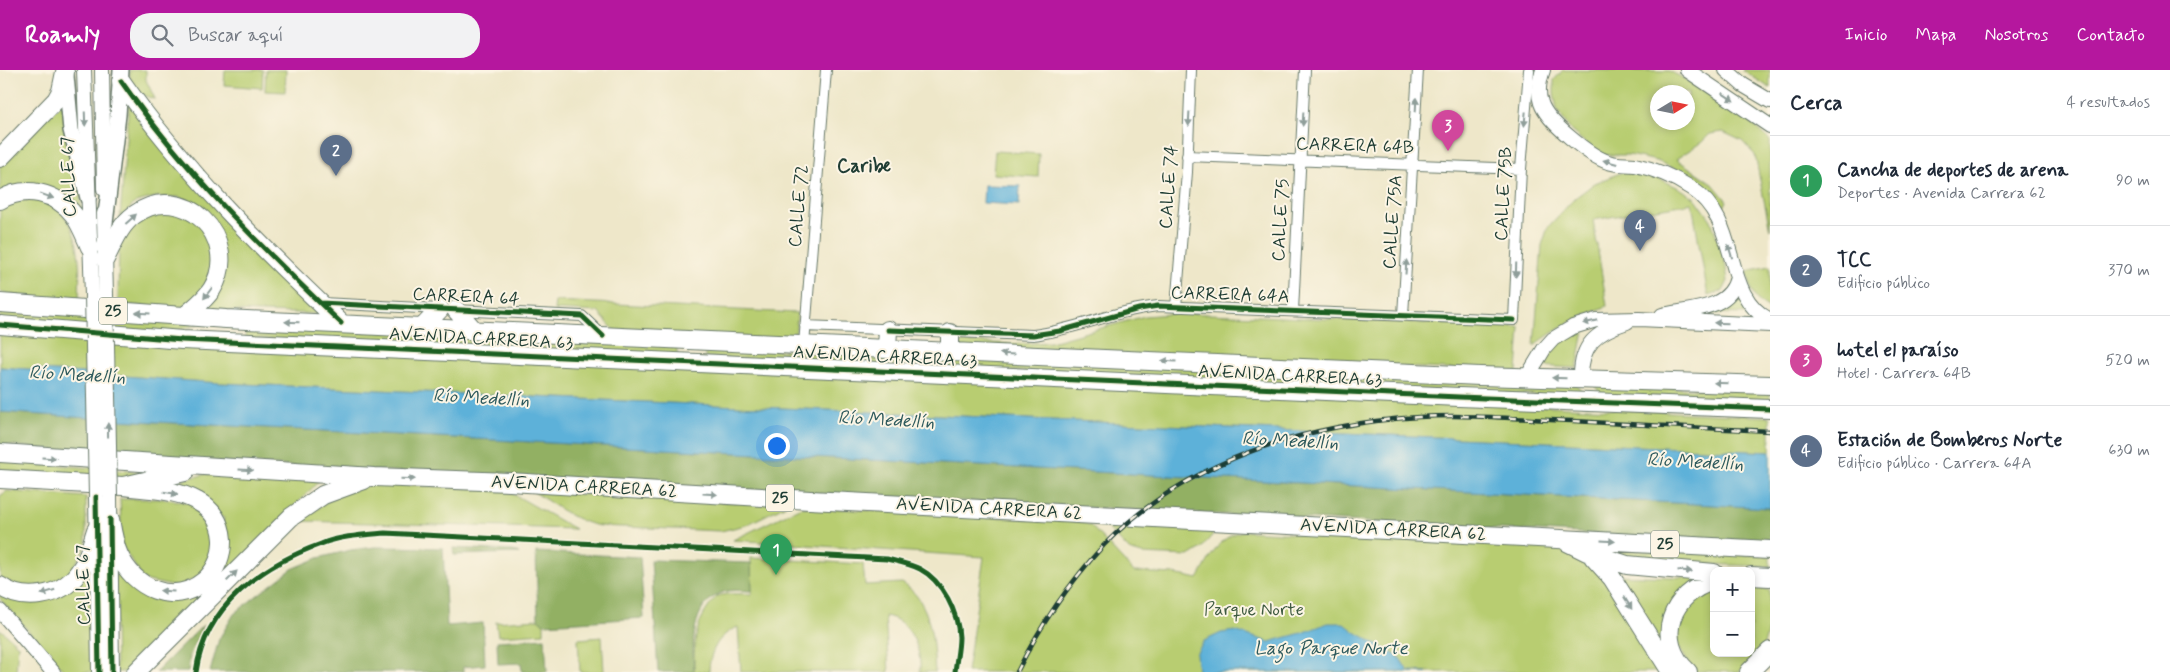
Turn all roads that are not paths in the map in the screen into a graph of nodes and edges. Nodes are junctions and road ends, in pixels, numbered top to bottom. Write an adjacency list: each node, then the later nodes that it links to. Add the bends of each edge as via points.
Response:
1 (84, 70): 22 (main road, CALLE 67, one-way to 22)
2 (102, 70): 24 (main road, CALLE 67)
3 (826, 70): 43 (street, CALLE 72)
4 (1192, 70): 17 (street, CALLE 74, one-way to 17)
5 (1306, 70): 19 (street, CALLE 75, one-way to 19)
6 (1418, 70): 20 (street, CALLE 75A, one-way to 6)
7 (1529, 70): 21 (street, CALLE 75B, one-way to 21)
8 (1543, 70): 27 (main road, one-way to 8, via 1719,218 1705,199 1667,174 1611,163 1574,142 1541,105 1538,90)
9 (1687, 70): 16 (main road, one-way to 16)
10 (1726, 70): 13 (main road)
11 (65, 71): 18 (highway, via 56,100); 22 (main road, via 71,130)
12 (121, 76): 24 (main road); 30 (highway, via 152,125 201,182 269,255)
13 (1756, 94): 14 (main road); 15 (main road)
14 (1770, 101)
15 (1770, 110)
16 (1770, 126)
17 (1187, 156): 19 (street, CARRERA 64B); 31 (street, CALLE 74)
18 (0, 158)
19 (1301, 160): 20 (street, CARRERA 64B); 33 (street, CALLE 75)
20 (1412, 164): 21 (street, CARRERA 64B); 34 (street, CALLE 75A, one-way to 20)
21 (1520, 169): 38 (street, CALLE 75B, one-way to 38)
22 (88, 198): 25 (main road, CALLE 67)
23 (0, 200): 25 (highway, one-way to 25, via 24,192 52,197 68,208)
24 (104, 223): 26 (main road, CALLE 67)
25 (90, 246): 28 (main road, CALLE 67)
26 (105, 259): 28 (main road, CALLE 67); 35 (highway, one-way to 35, via 121,228 148,206 183,206 198,214 211,226 221,257 211,290)
27 (1738, 276): 37 (main road, via 1732,293 1716,304); 39 (main road, via 1750,305)
28 (99, 295): 62 (main road, CALLE 67, bridge)
29 (2, 302): 35 (highway, AVENIDA CARRERA 63 / 25, one-way to 29)
30 (320, 303): 32 (street, CARRERA 64); 40 (highway)
31 (1176, 307): 33 (street, CARRERA 64A); 47 (street, CARRERA 64A, via 1144,308 1033,335)
32 (448, 310): 44 (highway); 45 (highway); 48 (street, CARRERA 64, via 582,316)
33 (1293, 311): 34 (street, CARRERA 64A)
34 (1403, 315): 38 (street, CARRERA 64A)
35 (184, 316): 36 (highway, AVENIDA CARRERA 63 / 25)
36 (226, 319): 40 (highway, AVENIDA CARRERA 63 / 25, one-way to 36); 49 (highway)
37 (1638, 319): 42 (main road, one-way to 37); 53 (main road, one-way to 53, via 1596,320 1573,327 1553,339); 54 (main road, via 1606,330 1589,345 1581,364)
38 (1514, 320)
39 (1770, 320)
40 (341, 324): 44 (highway, AVENIDA CARRERA 63 / 25)
41 (0, 325): 49 (highway, AVENIDA CARRERA 63 / 25)
42 (1770, 325)
43 (806, 326): 46 (street, CARRERA 64A); 50 (street, CALLE 72)
44 (423, 327): 45 (highway, AVENIDA CARRERA 63 / 25)
45 (472, 329): 48 (highway, AVENIDA CARRERA 63 / 25)
46 (888, 330): 47 (street, CARRERA 64A); 51 (highway)
47 (950, 333): 52 (highway)
48 (603, 336): 50 (highway, AVENIDA CARRERA 63 / 25)
49 (182, 340): 56 (highway, AVENIDA CARRERA 63 / 25)
50 (804, 345): 51 (highway, AVENIDA CARRERA 63 / 25)
51 (887, 348): 52 (highway, AVENIDA CARRERA 63 / 25)
52 (950, 351): 53 (highway, AVENIDA CARRERA 63 / 25, one-way to 52)
53 (1527, 377): 54 (highway, AVENIDA CARRERA 63 / 25, one-way to 53)
54 (1581, 379): 55 (highway, AVENIDA CARRERA 63 / 25, one-way to 54); 56 (highway)
55 (1770, 385)
56 (1599, 403): 57 (highway, AVENIDA CARRERA 63 / 25)
57 (1770, 410)
58 (0, 453): 59 (highway, AVENIDA CARRERA 62 / 25, one-way to 59)
59 (207, 468): 60 (highway, AVENIDA CARRERA 62 / 25, one-way to 60); 62 (highway, AVENIDA CARRERA 62 / 25)
60 (374, 477): 64 (highway, AVENIDA CARRERA 62 / 25, one-way to 64); 77 (highway, one-way to 60, via 297,513 323,495)
61 (5, 483): 62 (highway, AVENIDA CARRERA 62 / 25)
62 (109, 493): 63 (main road, CALLE 67); 63 (highway, one-way to 63, via 187,496 209,509 222,533 219,559 203,582 191,588 178,592 150,589 139,582 122,561)
63 (103, 524): 71 (highway, one-way to 71, via 77,576 58,589 24,596); 75 (main road, CALLE 67); 76 (main road, CALLE 67)
64 (1560, 539): 65 (highway, AVENIDA CARRERA 62 / 25, one-way to 65); 66 (highway)
65 (1770, 550)
66 (1586, 552): 67 (highway, one-way to 67, via 1627,565); 78 (highway, one-way to 78, via 1612,578)
67 (1710, 573)
68 (1755, 576): 69 (highway)
69 (1770, 576)
70 (1710, 582): 79 (highway, via 1686,595 1672,615 1669,627 1679,664)
71 (0, 586)
72 (0, 611): 74 (main road)
73 (1770, 653): 80 (highway); 81 (main road)
74 (53, 672)
75 (99, 672)
76 (112, 672)
77 (136, 672)
78 (1671, 672)
79 (1688, 672)
80 (1749, 672)
81 (1762, 672)

